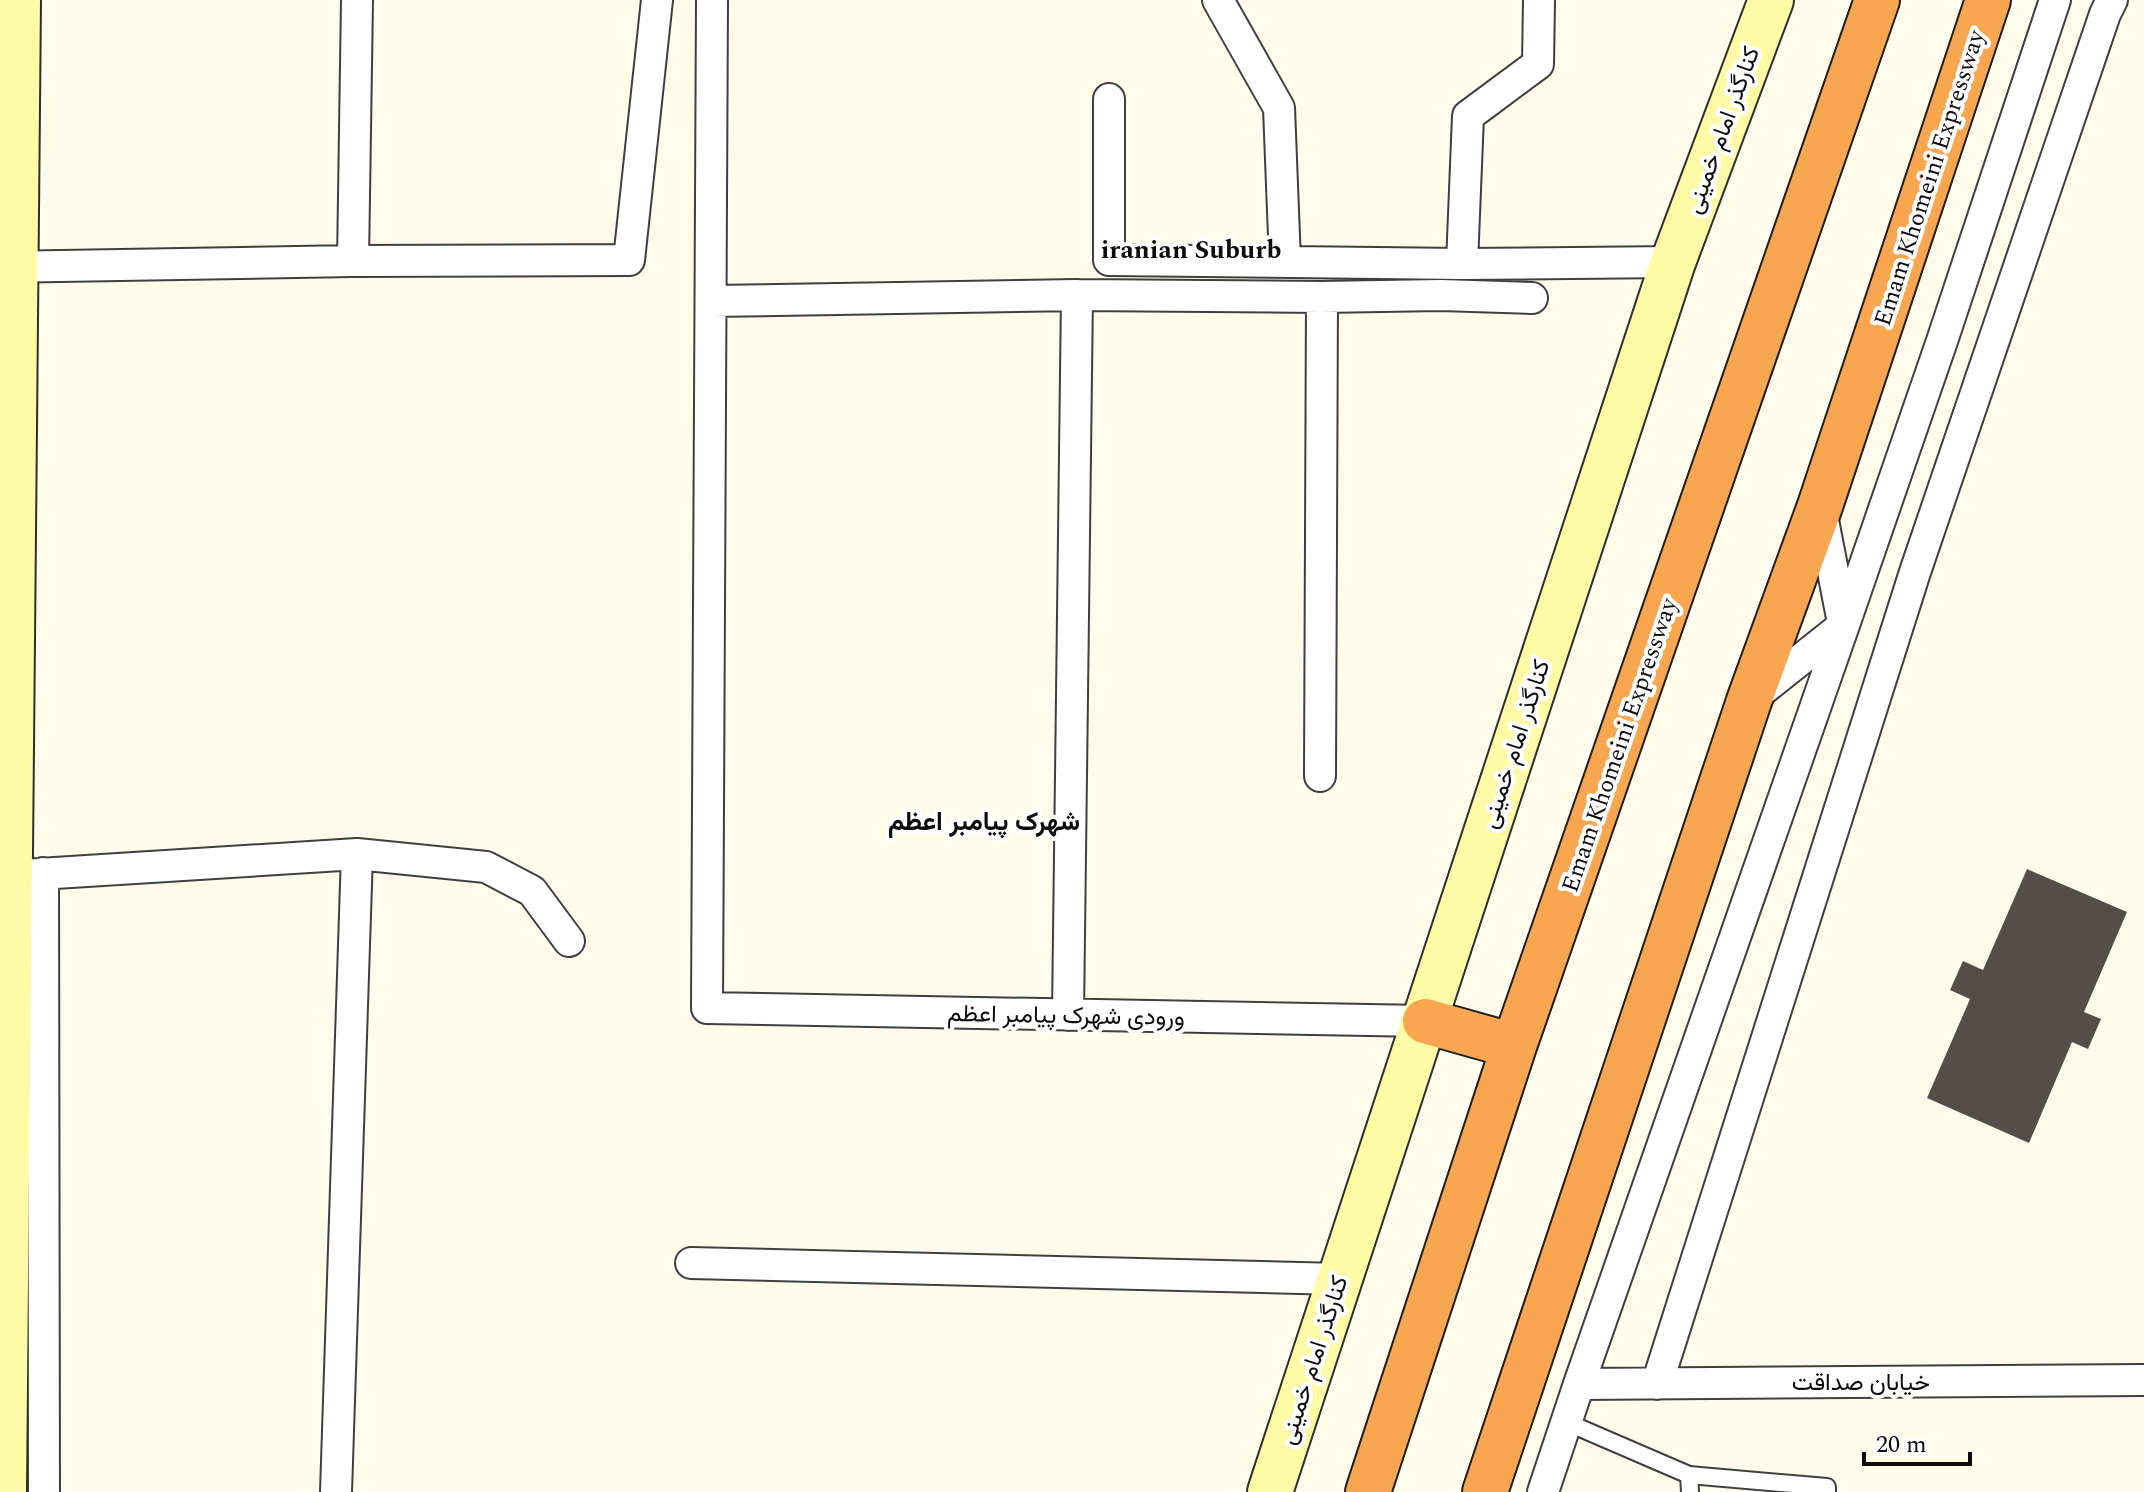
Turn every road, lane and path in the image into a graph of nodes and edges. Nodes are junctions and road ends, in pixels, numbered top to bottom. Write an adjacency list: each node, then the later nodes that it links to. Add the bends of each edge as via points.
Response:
1 (18, 0): 17 (street)
2 (357, 0): 13 (street)
3 (657, 0): 13 (street, via 629,260)
4 (712, 0): 21 (street)
5 (1218, 0): 14 (street, via 1279,108)
6 (1539, 0): 16 (street, via 1538,64 1468,116)
7 (1771, 0): 15 (street, کنارگذر امام خمینی)
8 (1877, 0): 31 (highway, Emam Khomeini Expressway)
9 (1988, 0): 22 (highway, Emam Khomeini Expressway)
10 (2055, 0): 23 (street)
11 (2112, 0): 36 (street, via 1915,572)
12 (1109, 99): 14 (street, via 1109,260)
13 (353, 261): 17 (street)
14 (1285, 262): 16 (street)
15 (1673, 262): 16 (street); 30 (street, کنارگذر امام خمینی)
16 (1462, 264)
17 (7, 267): 27 (street)
18 (1077, 295): 19 (street); 21 (street); 29 (street)
19 (1322, 297): 20 (street); 25 (street)
20 (1532, 298)
21 (711, 301): 29 (street, ورودی شهرک پیامبر اعظم, via 707,1008)
22 (1820, 506): 23 (street); 24 (highway, Emam Khomeini Expressway)
23 (1844, 625): 24 (street); 35 (street)
24 (1749, 701): 44 (highway, Emam Khomeini Expressway)
25 (1320, 776)
26 (357, 854): 27 (street); 28 (street, via 486,867 532,891); 41 (street)
27 (26, 874): 39 (street); 40 (street)
28 (569, 941)
29 (1068, 1015): 30 (street, ورودی شهرک پیامبر اعظم)
30 (1425, 1021): 31 (highway); 33 (street, کنارگذر امام خمینی)
31 (1514, 1046): 43 (highway, Emam Khomeini Expressway)
32 (691, 1263): 33 (street)
33 (1340, 1279): 42 (street, کنارگذر امام خمینی)
34 (2144, 1380): 36 (street, خیابان صداقت)
35 (1579, 1384): 36 (street, خیابان صداقت); 37 (street)
36 (1657, 1384)
37 (1566, 1422): 38 (lane); 45 (street)
38 (1690, 1484): 46 (lane, via 1827,1487)
39 (4, 1492)
40 (44, 1492)
41 (336, 1492)
42 (1270, 1492)
43 (1368, 1492)
44 (1485, 1492)
45 (1543, 1492)
46 (1827, 1492)

